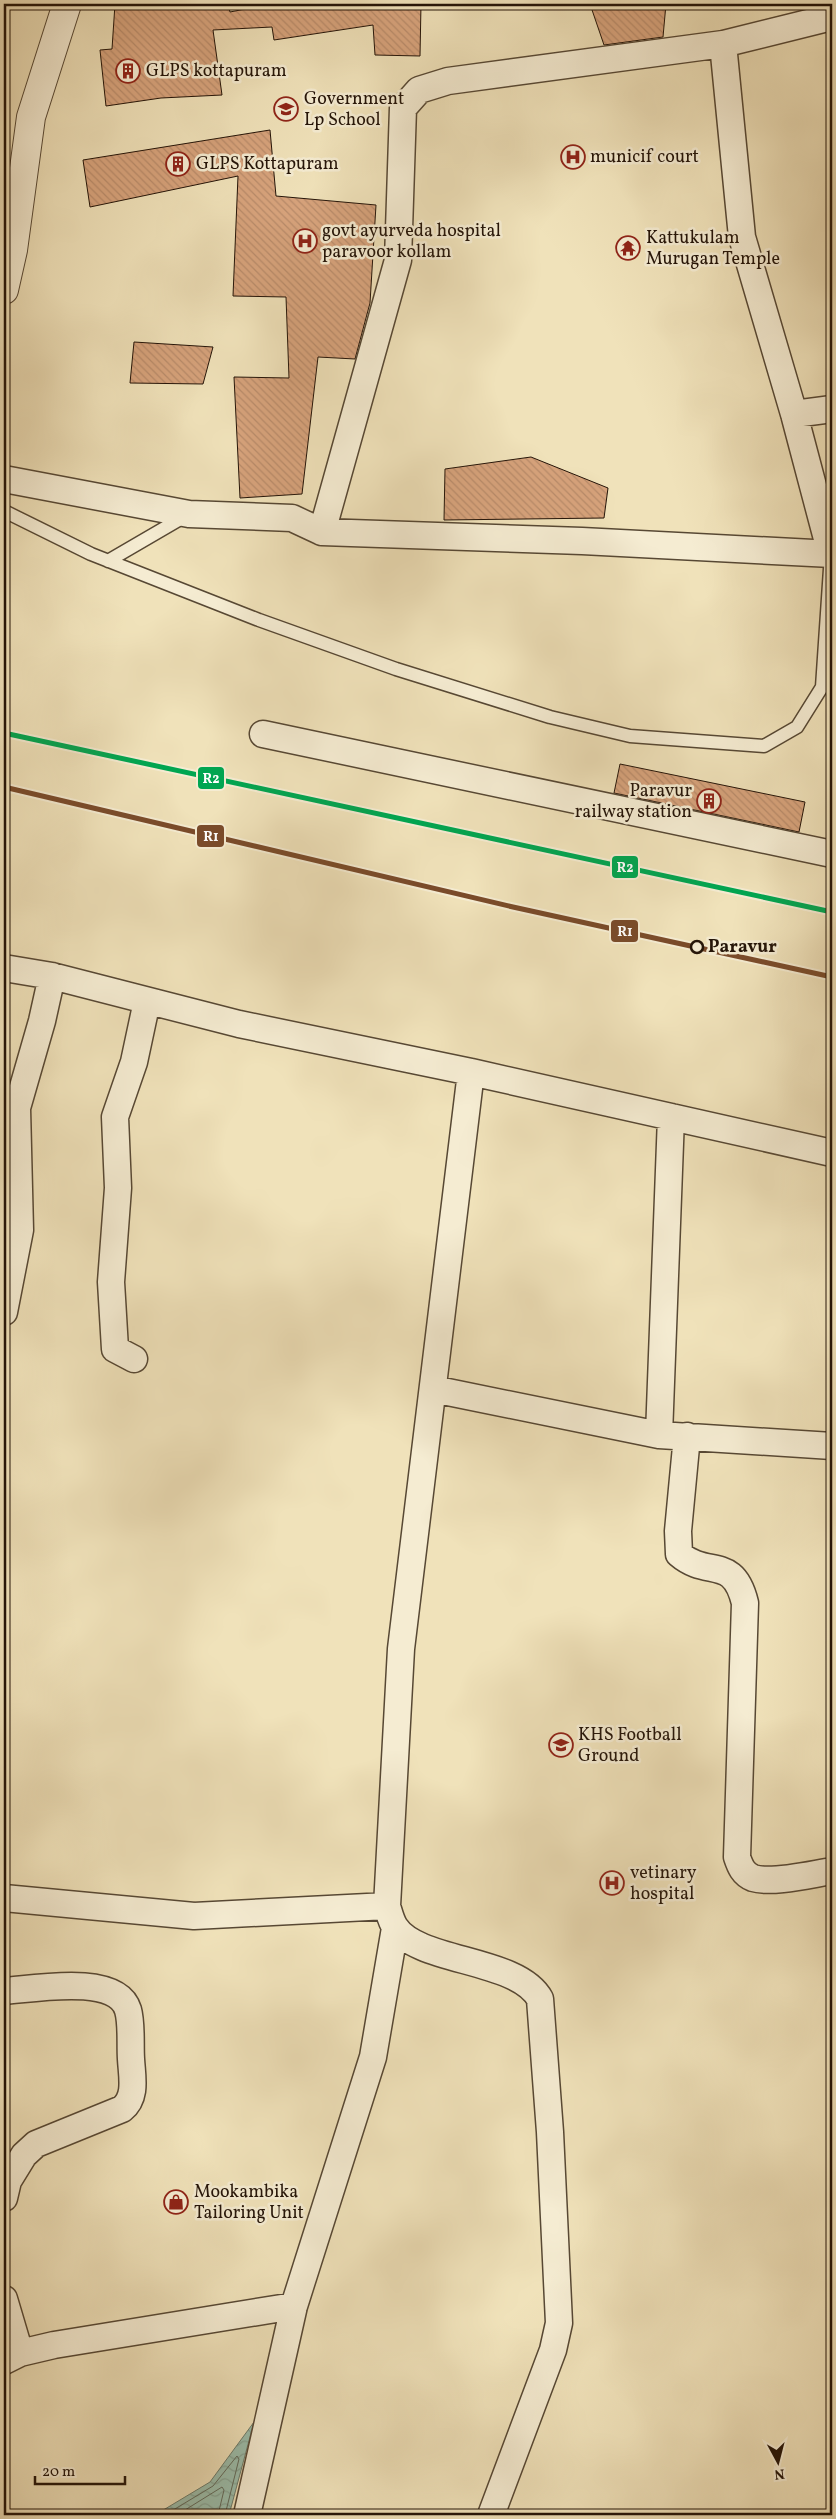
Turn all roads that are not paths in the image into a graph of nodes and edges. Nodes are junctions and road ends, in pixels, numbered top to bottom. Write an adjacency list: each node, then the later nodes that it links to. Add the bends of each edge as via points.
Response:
1 (67, 4): 4 (street, via 31,117 13,250)
2 (832, 17): 3 (street)
3 (722, 44): 6 (street, via 742,237); 10 (street, via 448,81 419,90 403,108 398,260)
4 (4, 290)
5 (832, 409): 6 (street)
6 (794, 414): 11 (street)
7 (4, 479): 9 (street)
8 (4, 511): 12 (lane)
9 (189, 514): 10 (street, via 292,518); 12 (lane)
10 (322, 532): 11 (street)
11 (831, 554): 12 (lane, via 822,688 797,727 764,746 630,736 550,717 396,669)
12 (108, 561)
13 (263, 734): 14 (street)
14 (832, 854)
15 (4, 968): 16 (street)
16 (52, 976): 17 (street); 21 (street, via 17,1108 20,1230)
17 (146, 1001): 18 (street); 22 (street, via 134,1062 115,1117 118,1188 111,1282 115,1349)
18 (471, 1072): 19 (street); 23 (street)
19 (671, 1117): 20 (street); 24 (street)
20 (832, 1153)
21 (4, 1309)
22 (134, 1359)
23 (434, 1390): 24 (street); 29 (street, via 401,1649)
24 (659, 1435): 25 (street)
25 (687, 1436): 26 (street); 27 (street, via 678,1531 679,1554 694,1564 724,1570 734,1576 745,1603 737,1857 740,1867 752,1878 763,1880)
26 (832, 1446)
27 (832, 1871)
28 (4, 1898): 29 (street, via 194,1916)
29 (391, 1917): 33 (street, via 373,2057); 36 (street, via 413,1943 510,1976 535,1991 540,1999 550,2132 558,2323 553,2350)
30 (4, 1991): 31 (street, via 88,1986 106,1988 115,1993 128,2010 132,2084 128,2103 122,2109 36,2144 24,2155 8,2180)
31 (4, 2198)
32 (4, 2299): 34 (street)
33 (294, 2306): 34 (street, via 54,2346); 35 (street)
34 (12, 2357)
35 (246, 2515)
36 (490, 2515)

